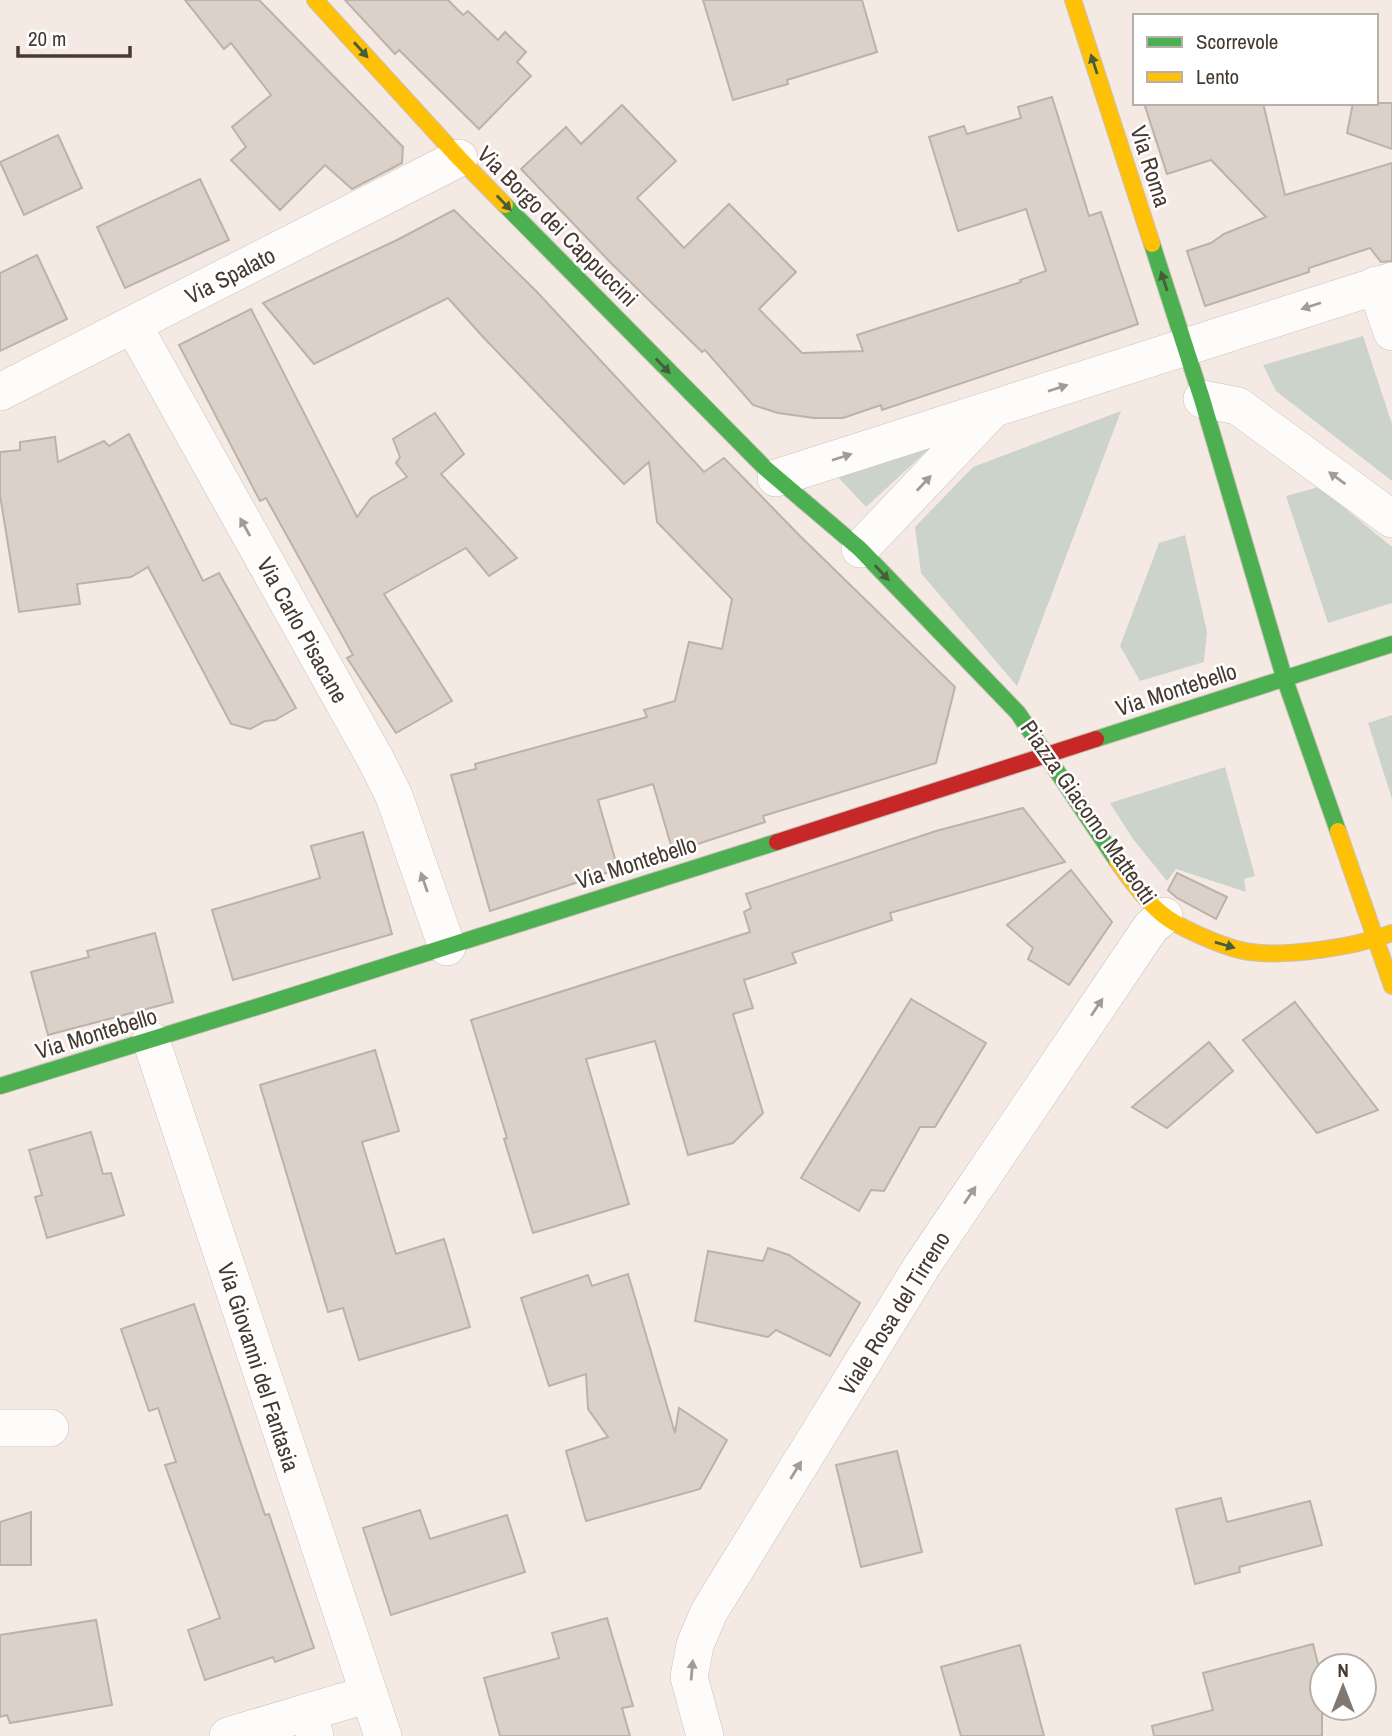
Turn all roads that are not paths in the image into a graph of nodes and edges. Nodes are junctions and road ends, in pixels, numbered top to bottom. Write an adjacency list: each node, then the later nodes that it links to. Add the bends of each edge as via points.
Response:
1 (315, 0): 3 (street, Via Borgo dei Cappuccini, one-way to 3)
2 (1073, 0): 7 (street, Via Roma, one-way to 2)
3 (459, 158): 5 (street, Via Spalato); 11 (street, Via Borgo dei Cappuccini, one-way to 11)
4 (1386, 282): 6 (street); 7 (street, one-way to 7)
5 (133, 325): 8 (street, Via Spalato); 19 (street, Via Carlo Pisacane, one-way to 5, via 382,772)
6 (1392, 332)
7 (1185, 346): 9 (street); 10 (street, one-way to 7)
8 (0, 392)
9 (1202, 399): 12 (street, one-way to 9, via 1238,406); 15 (street)
10 (992, 410): 11 (street, one-way to 10); 13 (street, one-way to 10)
11 (776, 478): 13 (street, Piazza Giacomo Matteotti)
12 (1392, 519)
13 (860, 550): 16 (street, Piazza Giacomo Matteotti, one-way to 16, via 1018,713)
14 (1392, 645): 15 (street, Via Montebello)
15 (1284, 677): 16 (street, Via Montebello); 18 (street)
16 (1047, 755): 17 (street, Piazza Giacomo Matteotti, via 1126,873); 19 (street, Via Montebello)
17 (1164, 916): 18 (street, Piazza Giacomo Matteotti, one-way to 18, via 1205,939 1249,952 1312,951); 29 (street, Viale Rosa del Tirreno, one-way to 17, via 689,1677 695,1645 709,1612 922,1266 1151,927)
18 (1384, 936): 20 (street)
19 (447, 947): 21 (street, Via Montebello)
20 (1392, 986)
21 (151, 1040): 22 (street, Via Montebello); 25 (street, Via Giovanni del Fantasia)
22 (0, 1086)
23 (50, 1428): 24 (street)
24 (0, 1429)
25 (369, 1694): 26 (street); 28 (street, Via Giovanni del Fantasia)
26 (312, 1724): 27 (street)
27 (228, 1736)
28 (383, 1736)
29 (705, 1736)

